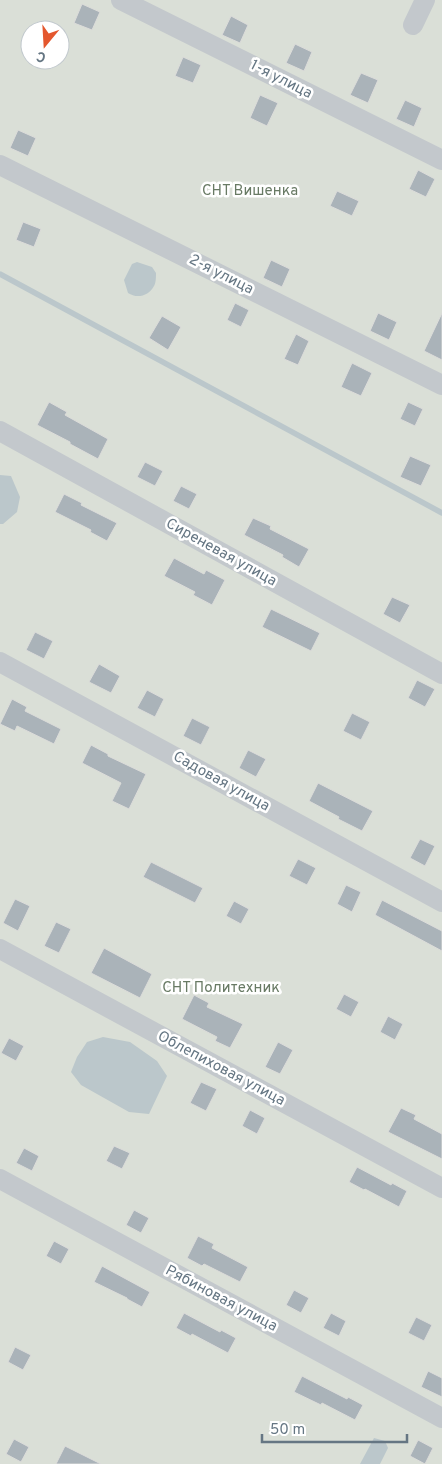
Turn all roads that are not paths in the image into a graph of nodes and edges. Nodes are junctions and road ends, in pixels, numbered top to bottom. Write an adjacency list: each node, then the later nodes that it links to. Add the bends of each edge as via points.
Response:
1 (121, 0): 4 (street, 1-я улица)
2 (425, 0): 3 (street)
3 (413, 25)
4 (442, 160)
5 (0, 165): 6 (street, 2-я улица)
6 (442, 385)
7 (0, 431): 9 (street, Сиреневая улица)
8 (0, 662): 10 (street, Садовая улица)
9 (442, 674)
10 (442, 902)
11 (0, 949): 13 (street, Облепиховая улица)
12 (0, 1179): 14 (street, Рябиновая улица)
13 (442, 1188)
14 (442, 1418)

